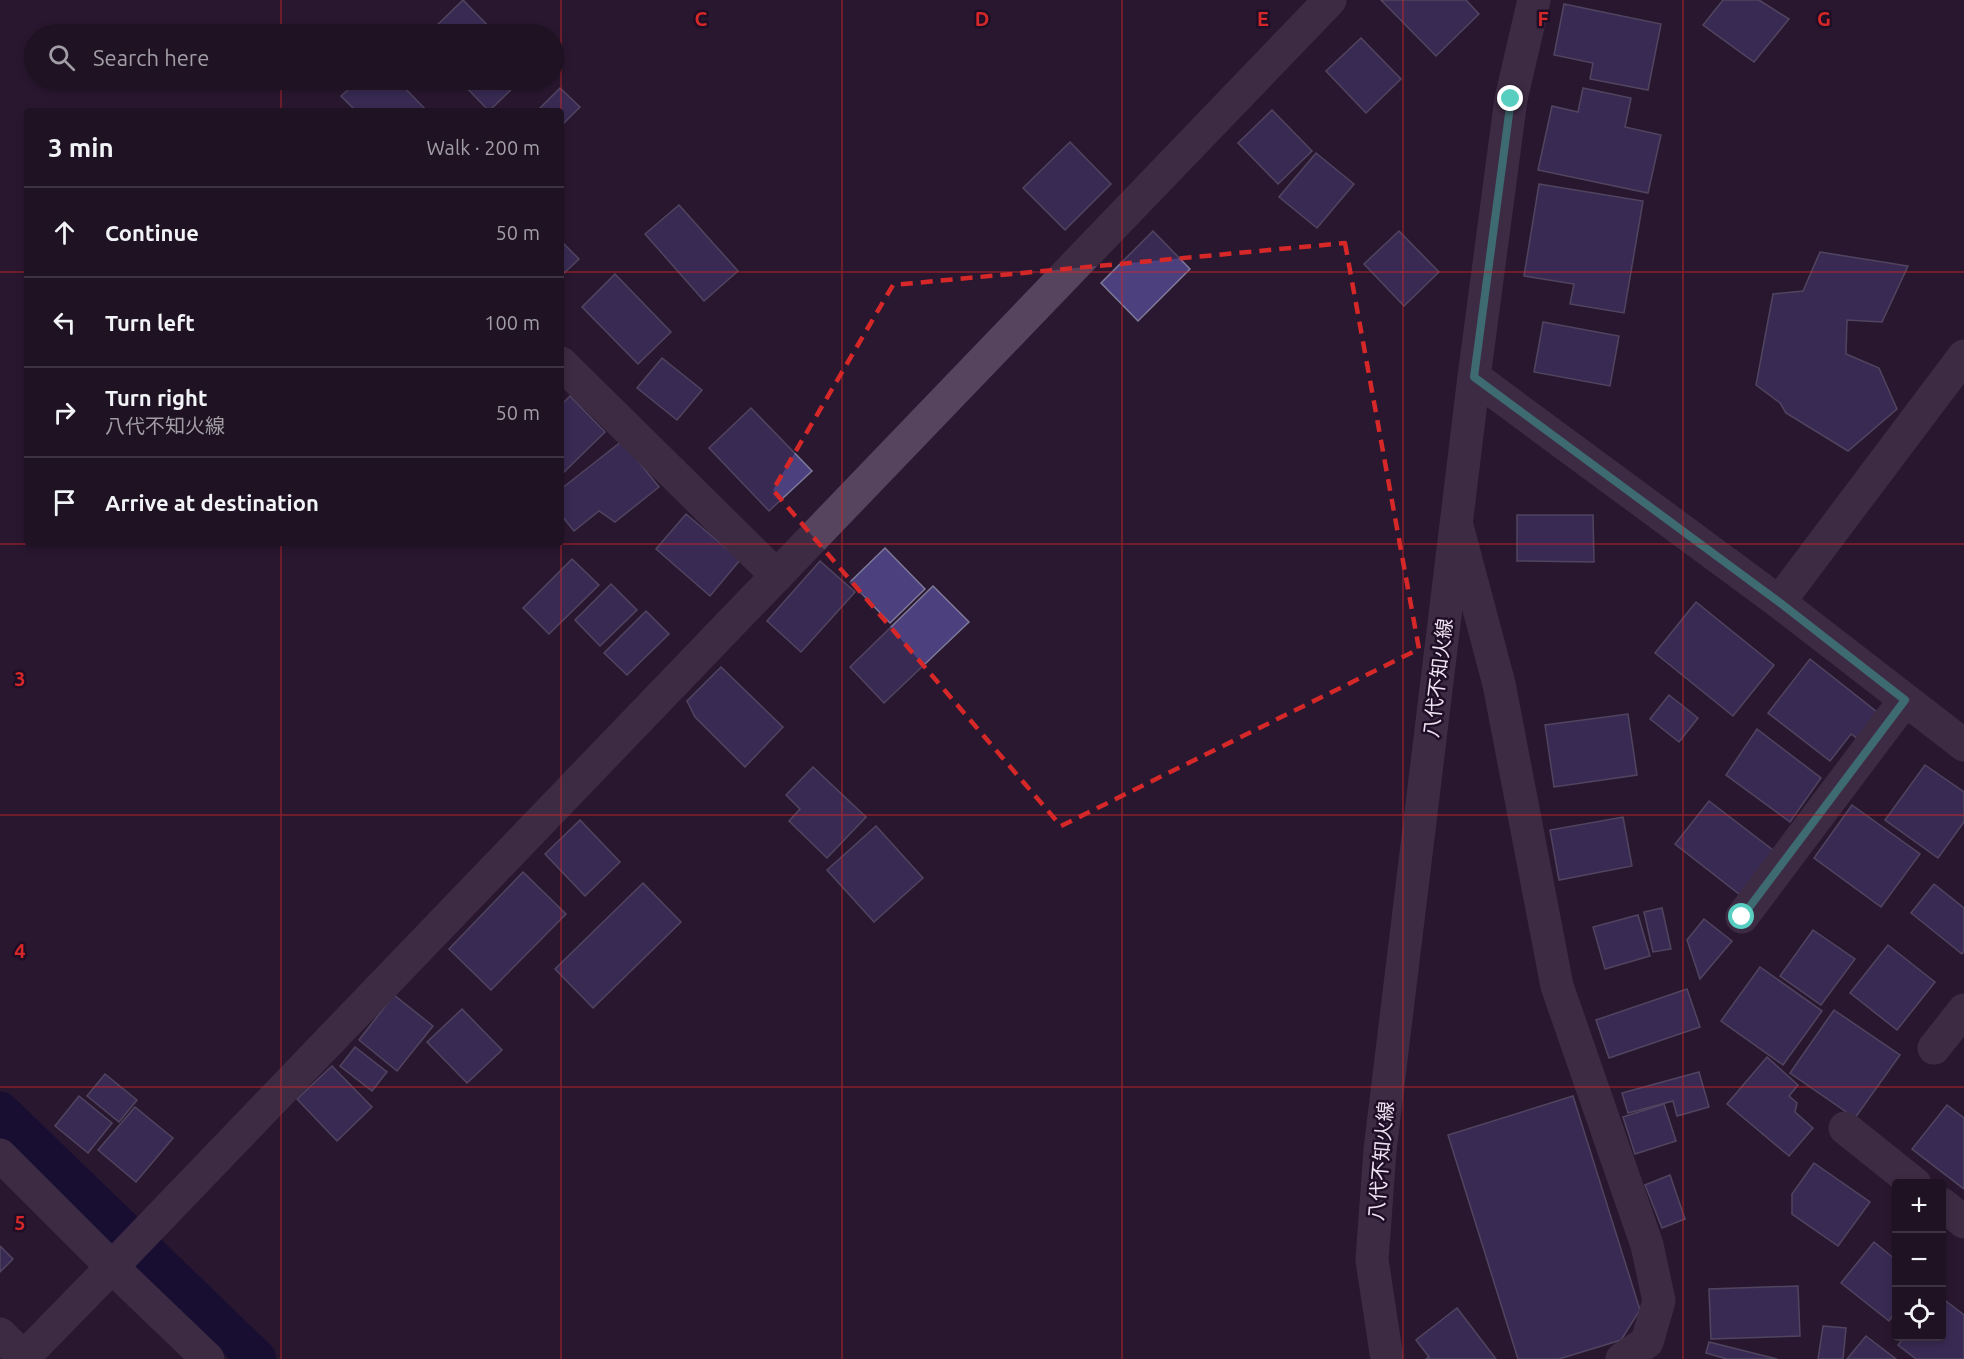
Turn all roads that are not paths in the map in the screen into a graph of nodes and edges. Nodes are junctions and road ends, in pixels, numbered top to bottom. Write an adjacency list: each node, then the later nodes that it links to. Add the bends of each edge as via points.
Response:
1 (1330, 0): 7 (street)
2 (1533, 0): 5 (street, 八代不知火線, via 1511,99)
3 (1964, 356): 8 (street)
4 (564, 366): 7 (street)
5 (1474, 377): 6 (street, 八代不知火線); 8 (street)
6 (1456, 526): 23 (street, 八代不知火線, via 1380,1150 1372,1260); 24 (street, via 1499,684 1557,986 1647,1245 1659,1301 1647,1342)
7 (777, 576): 19 (street)
8 (1779, 602): 9 (street)
9 (1905, 700): 10 (street); 11 (street)
10 (1964, 745)
11 (1742, 917)
12 (1964, 1010): 13 (street)
13 (1934, 1048)
14 (1845, 1128): 16 (street)
15 (0, 1155): 19 (street)
16 (1909, 1179)
17 (1946, 1208): 18 (street)
18 (1964, 1222)
19 (112, 1267): 21 (street); 22 (street)
20 (0, 1334): 21 (street)
21 (22, 1358)
22 (208, 1359)
23 (1387, 1359)
24 (1622, 1359)

